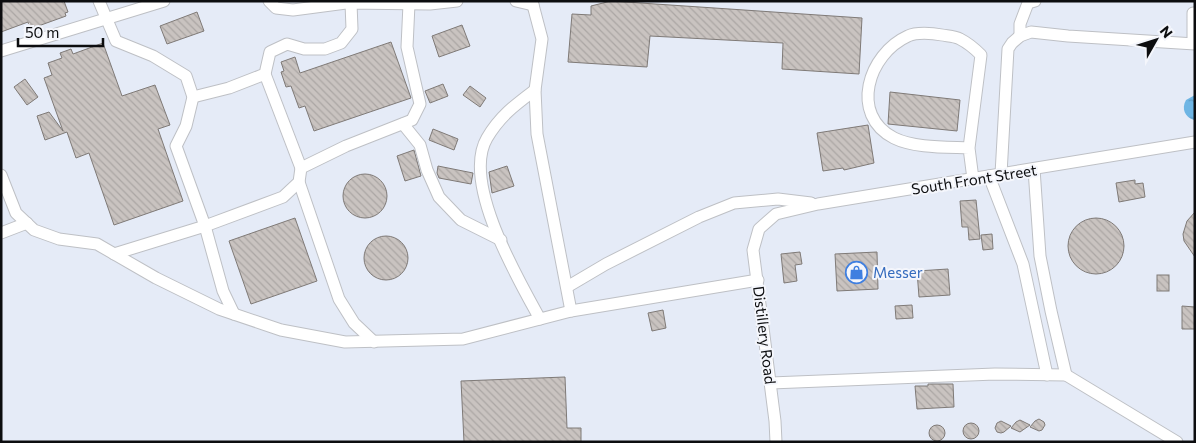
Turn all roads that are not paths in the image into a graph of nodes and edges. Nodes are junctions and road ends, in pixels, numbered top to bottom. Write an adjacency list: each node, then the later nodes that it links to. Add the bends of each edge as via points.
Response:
1 (99, 1): 11 (street)
2 (164, 1): 11 (street)
3 (269, 1): 7 (street, via 276,8 293,10)
4 (458, 1): 8 (street)
5 (516, 1): 9 (street)
6 (1035, 1): 12 (street, via 1028,3 1020,24)
7 (352, 4): 8 (street); 15 (street, via 352,29 341,43 324,49 304,49 287,44 270,52)
8 (409, 4): 18 (street, via 407,47 420,104 412,120)
9 (535, 5): 16 (street, via 542,39)
10 (1195, 13): 13 (street)
11 (106, 19): 14 (street); 17 (street, via 116,41 153,56 186,76)
12 (1020, 36): 13 (street, via 1031,32); 24 (street, via 1008,49)
13 (1194, 43)
14 (1, 51)
15 (265, 74): 17 (street); 21 (street)
16 (535, 90): 32 (street, via 505,113 486,140 479,165 483,189); 35 (street, via 538,134)
17 (193, 97): 29 (street, via 186,126 176,146)
18 (402, 124): 21 (street); 32 (street, via 420,146 439,197 461,220)
19 (1195, 142): 22 (street, South Front Street)
20 (969, 148): 20 (street, via 895,139 878,127 868,109 867,85 874,68 890,47 909,35 935,34 959,38 982,55); 25 (street)
21 (301, 168): 26 (street)
22 (1034, 169): 24 (street, South Front Street); 41 (street, via 1040,256)
23 (1, 175): 28 (street, via 16,213)
24 (995, 175): 25 (street, South Front Street); 40 (street, via 1023,264)
25 (973, 179): 27 (street, South Front Street)
26 (299, 182): 29 (street, via 284,197); 39 (street, via 339,299 354,323)
27 (818, 204): 30 (street, South Front Street, via 776,214); 35 (street, via 778,199 734,202 606,264)
28 (27, 223): 31 (street); 33 (street, via 34,230 58,239 97,244)
29 (205, 226): 33 (street); 37 (street, via 223,291)
30 (759, 229): 34 (street, Distillery Road, via 753,250)
31 (1, 233)
32 (501, 240): 38 (street)
33 (114, 254): 37 (street, via 156,278)
34 (758, 280): 36 (street); 42 (street, Distillery Road)
35 (567, 287): 36 (street)
36 (572, 311): 38 (street)
37 (234, 314): 39 (street, via 281,330 345,342)
38 (540, 319): 39 (street, via 463,339)
39 (374, 342)
40 (1047, 375): 41 (street); 42 (street, via 995,374)
41 (1066, 375): 44 (street)
42 (771, 383): 43 (street, Distillery Road)
43 (776, 442)
44 (1177, 442)

